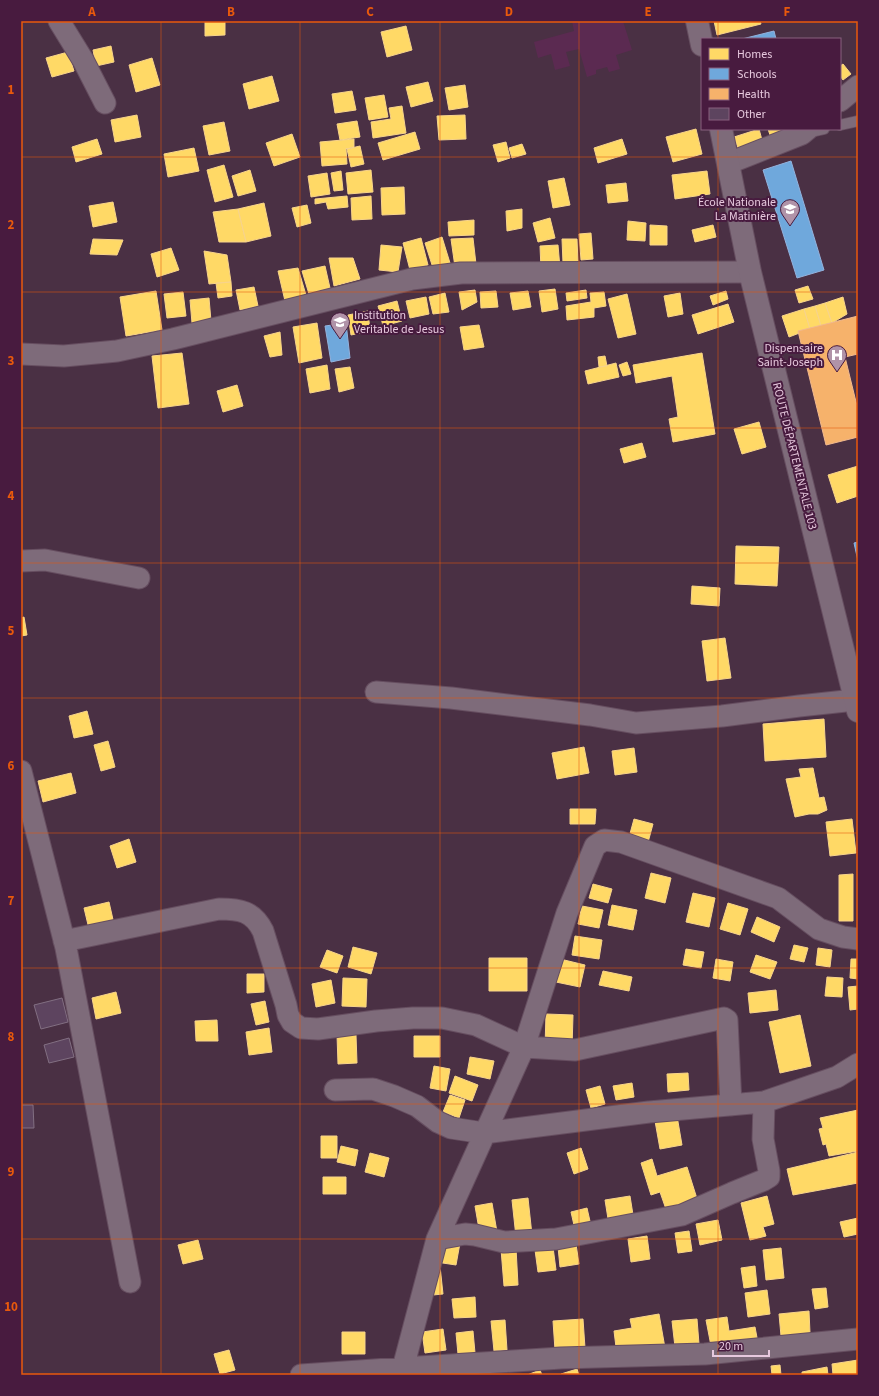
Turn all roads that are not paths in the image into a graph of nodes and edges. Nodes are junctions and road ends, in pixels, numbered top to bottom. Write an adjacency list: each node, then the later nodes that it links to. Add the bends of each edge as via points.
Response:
1 (59, 21): 6 (street)
2 (697, 21): 3 (main road)
3 (701, 40)
4 (858, 86): 5 (street)
5 (841, 100)
6 (105, 103)
7 (858, 121): 8 (lane)
8 (841, 125)
9 (721, 130): 12 (main road, ROUTE DÉPARTEMENTALE 103)
10 (818, 130): 11 (lane)
11 (805, 132): 12 (street)
12 (729, 162): 13 (main road, ROUTE DÉPARTEMENTALE 103)
13 (750, 272): 14 (street, via 461,273 412,280 173,339 117,350 64,356); 18 (main road, ROUTE DÉPARTEMENTALE 103)
14 (21, 354)
15 (21, 561): 16 (street, via 45,560)
16 (139, 578)
17 (376, 692): 18 (street, via 466,700 636,723 799,706)
18 (857, 706)
19 (21, 771): 21 (street)
20 (858, 939): 22 (street, via 818,929 778,898 621,842 604,840 595,846 567,913)
21 (64, 941): 22 (street, via 219,909 236,909 258,921 288,1015 292,1022 302,1028 318,1029 376,1021 442,1018 476,1025); 29 (street)
22 (524, 1047): 26 (street, via 575,1050 724,1018 727,1020); 27 (street)
23 (858, 1064): 25 (street, via 837,1077)
24 (335, 1090): 27 (street, via 373,1089 417,1106 438,1122 451,1128)
25 (764, 1102): 26 (street); 28 (street, via 763,1139 769,1177 682,1215 556,1239 504,1242 465,1234)
26 (731, 1105): 27 (street, via 649,1112)
27 (484, 1133): 28 (street)
28 (437, 1239): 31 (street)
29 (130, 1282)
30 (858, 1339): 31 (street, via 705,1354 561,1358)
31 (404, 1372): 32 (street)
32 (300, 1375)

